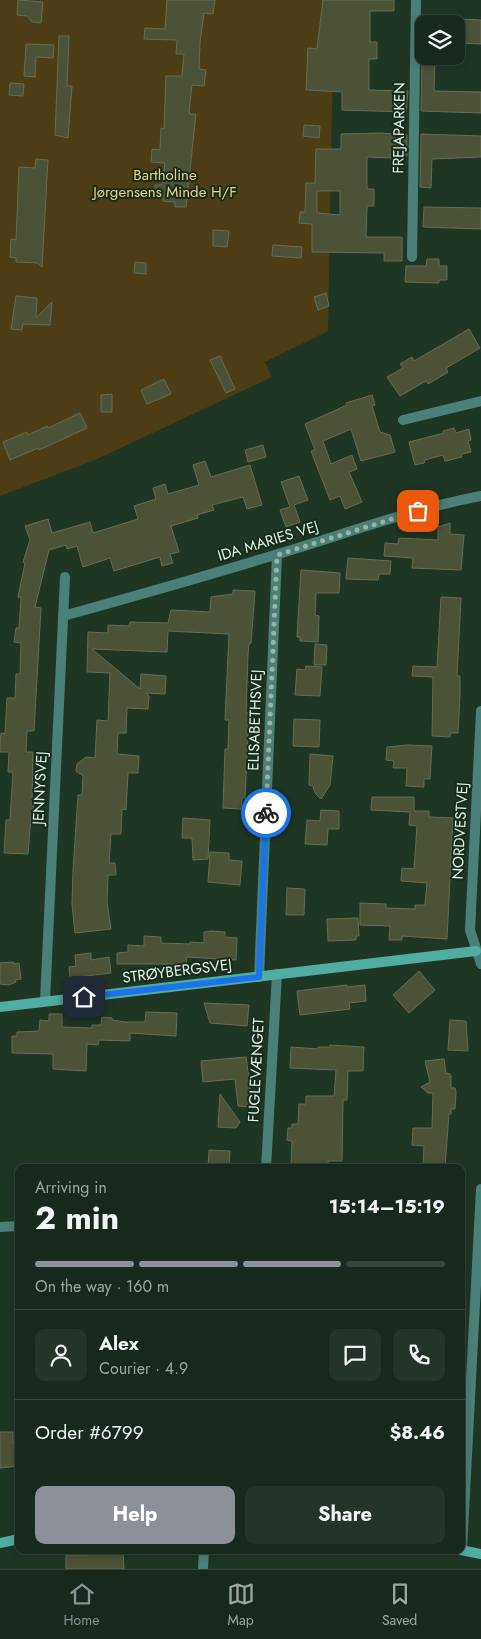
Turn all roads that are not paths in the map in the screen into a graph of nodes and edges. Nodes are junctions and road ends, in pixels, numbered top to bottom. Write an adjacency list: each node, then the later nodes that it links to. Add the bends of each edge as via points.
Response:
1 (416, 0): 2 (street, FREJAPARKEN)
2 (412, 257)
3 (481, 401): 4 (street)
4 (403, 420)
5 (481, 496): 6 (street, IDA MARIES VEJ, via 391,519)
6 (277, 555): 8 (street, IDA MARIES VEJ); 13 (street, ELISABETHSVEJ)
7 (65, 577): 8 (street, JENNYSVEJ)
8 (63, 616): 14 (street, JENNYSVEJ)
9 (481, 711): 10 (street, NORDVESTVEJ, via 470,930)
10 (478, 951): 11 (street, NORDVESTVEJ); 12 (street, STRØYBERGSVEJ)
11 (481, 964)
12 (277, 974): 13 (street, STRØYBERGSVEJ); 16 (street, FUGLEVÆNGET)
13 (259, 977): 14 (street, STRØYBERGSVEJ)
14 (45, 1002): 15 (street, STRØYBERGSVEJ)
15 (0, 1007)
16 (266, 1164)
17 (481, 1189): 20 (street)
18 (15, 1226): 19 (street)
19 (0, 1227)
20 (465, 1478)
21 (15, 1540): 22 (street)
22 (0, 1543)
23 (465, 1551): 25 (street)
24 (204, 1554): 26 (street)
25 (481, 1554)
26 (203, 1569)

